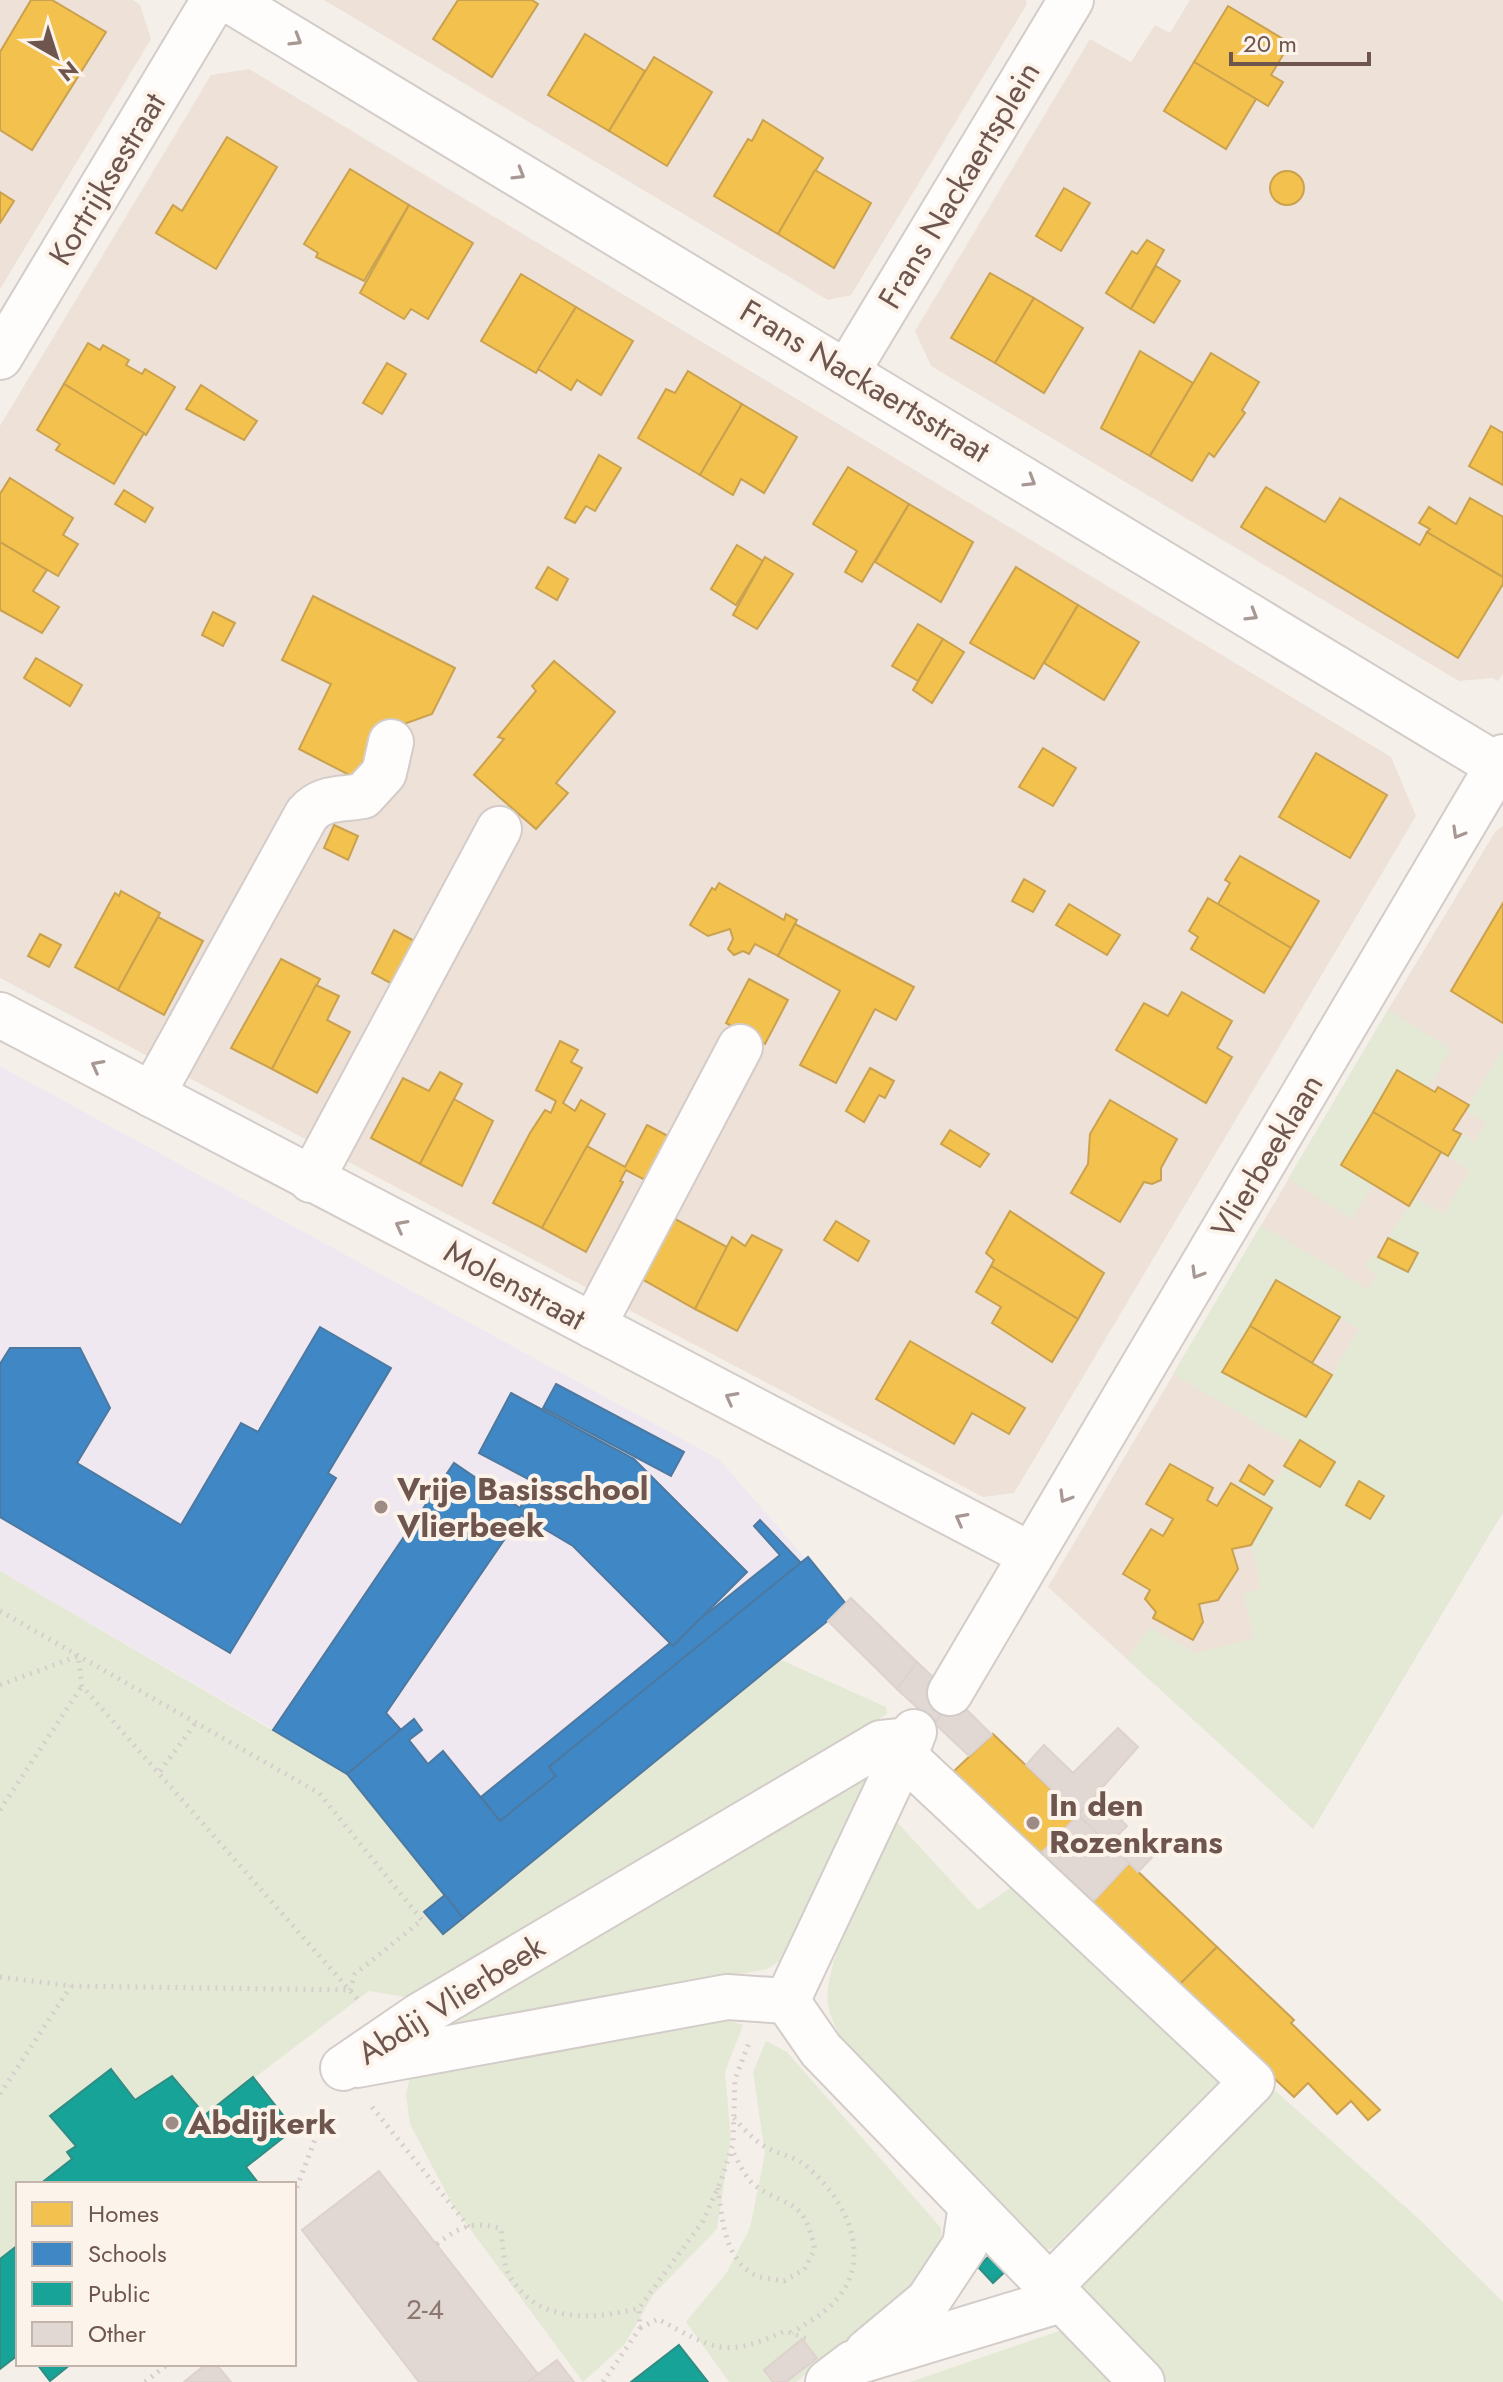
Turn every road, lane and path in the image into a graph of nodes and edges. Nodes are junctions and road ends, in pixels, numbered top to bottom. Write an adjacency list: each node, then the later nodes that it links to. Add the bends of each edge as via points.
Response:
1 (214, 0): 4 (street, Kortrijksestraat)
2 (229, 0): 5 (street, Frans Nackaertsstraat, one-way to 5)
3 (1071, 0): 5 (street, Frans Nackaertsplein)
4 (0, 357)
5 (848, 370): 7 (street, Frans Nackaertsstraat, one-way to 7)
6 (391, 742): 11 (street, via 384,773 363,796 325,800 307,814)
7 (1501, 764): 14 (street, Vlierbeeklaan, one-way to 14)
8 (499, 829): 12 (street)
9 (0, 1015): 11 (street, Molenstraat, one-way to 9)
10 (740, 1047): 13 (street)
11 (152, 1095): 12 (street, Molenstraat)
12 (311, 1180): 13 (street, Molenstraat, one-way to 12)
13 (593, 1326): 14 (street, Molenstraat, one-way to 13)
14 (1031, 1555): 20 (street)
15 (0, 1611): 16 (path)
16 (78, 1656): 17 (path); 18 (path); 19 (path)
17 (0, 1685)
18 (82, 1686): 21 (path); 22 (path)
19 (195, 1724): 21 (path); 25 (path, via 319,1793 422,1920 355,1974)
20 (922, 1726): 26 (street); 27 (street, Abdij Vlierbeek, via 881,1743 419,2016); 36 (street, via 1252,2082)
21 (160, 1771): 25 (path)
22 (0, 1810)
23 (0, 1977): 24 (path)
24 (71, 1986): 25 (path); 28 (path)
25 (350, 1990)
26 (787, 2001): 27 (street, Abdij Vlierbeek, via 727,1997); 29 (path, via 753,2033 735,2079); 33 (street, via 821,2050)
27 (343, 2068): 32 (path); 34 (path)
28 (0, 2094)
29 (734, 2118): 30 (path); 39 (path, via 761,2144 802,2162 825,2183 853,2231 847,2281 829,2307)
30 (732, 2150): 31 (path); 31 (path, via 754,2186 792,2202 809,2225 815,2249 804,2270 784,2281 754,2275 737,2259 725,2233)
31 (718, 2187): 37 (path, via 703,2221)
32 (296, 2190)
33 (971, 2206): 36 (street); 41 (street, via 965,2245 928,2301)
34 (469, 2227): 35 (path); 37 (path, via 480,2222 501,2229 509,2275 540,2305 561,2314 600,2318)
35 (437, 2244)
36 (1055, 2293): 41 (street); 44 (street)
37 (639, 2308): 38 (path)
38 (640, 2328): 39 (path, via 658,2319 718,2349 752,2346 785,2331); 43 (path)
39 (792, 2333): 41 (path)
40 (165, 2366): 42 (path)
41 (841, 2373)
42 (145, 2382)
43 (603, 2382)
44 (1142, 2382)

